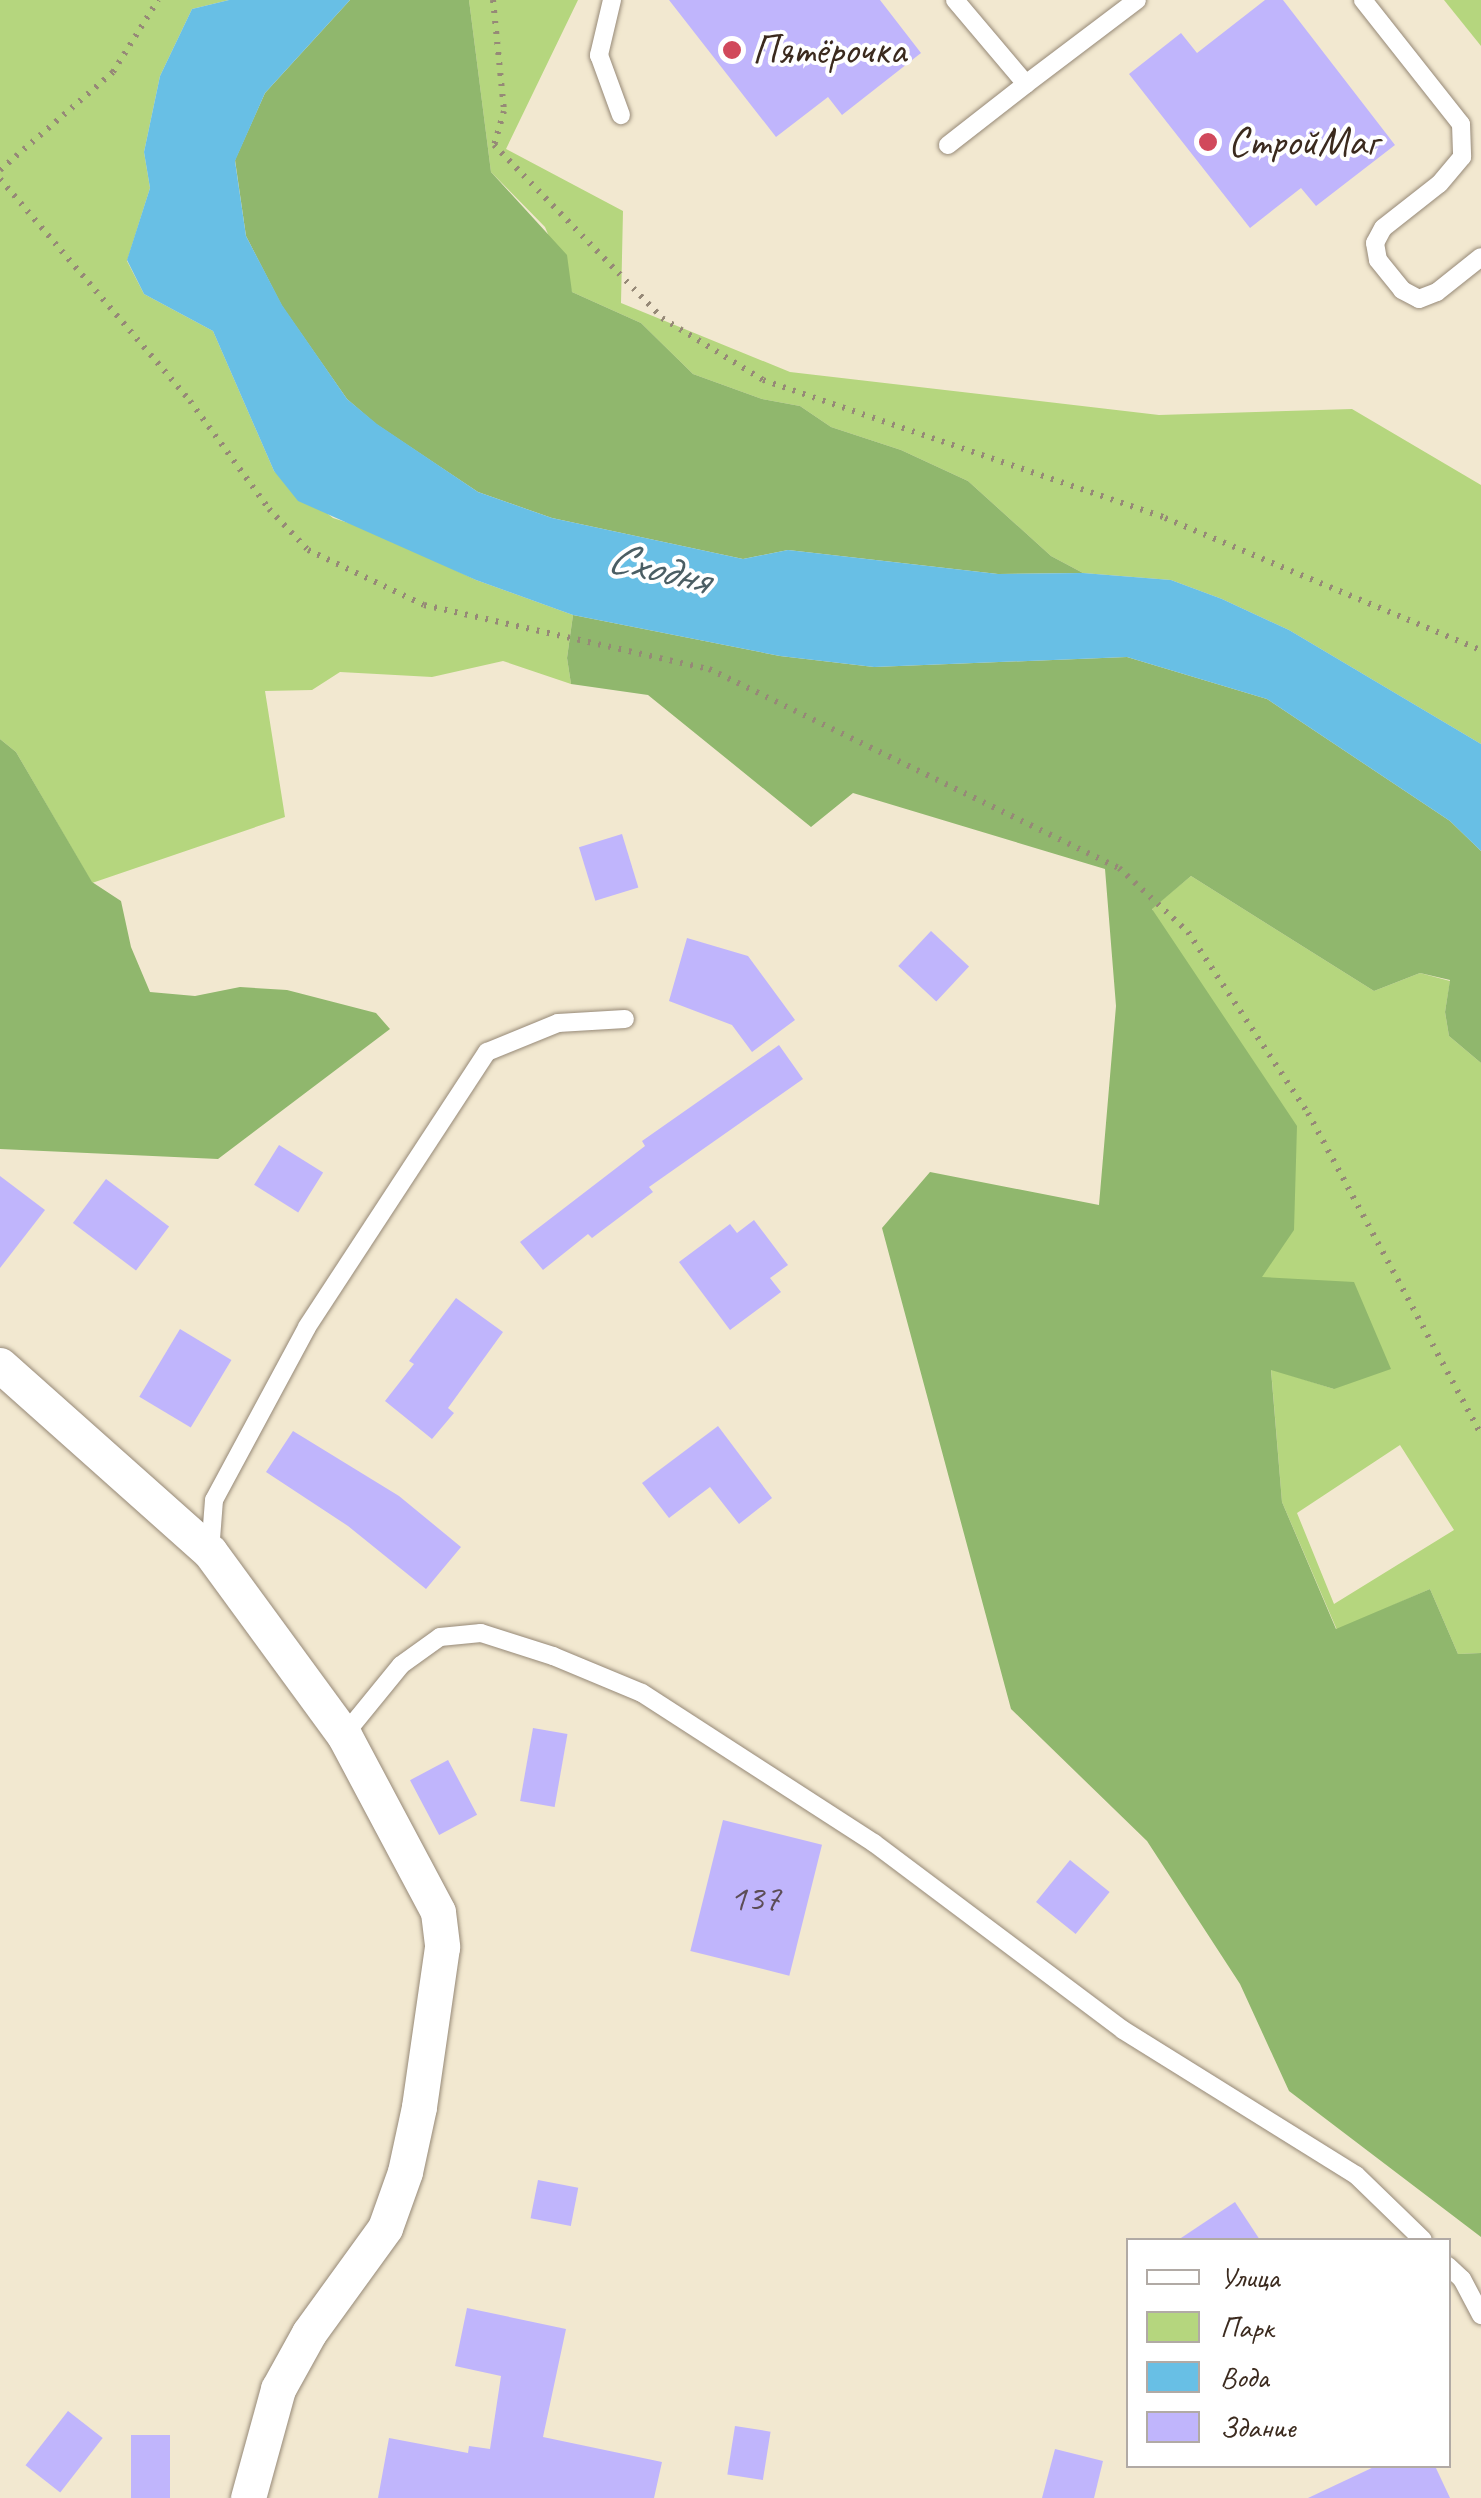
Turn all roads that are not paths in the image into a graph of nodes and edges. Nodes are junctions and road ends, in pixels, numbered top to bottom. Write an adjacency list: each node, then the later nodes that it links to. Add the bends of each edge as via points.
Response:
1 (612, 0): 6 (lane, via 599,55)
2 (955, 0): 5 (lane)
3 (1136, 0): 5 (lane)
4 (1362, 0): 8 (lane, via 1461,124 1462,156 1384,228 1375,244 1378,260 1402,290 1419,299)
5 (1026, 84): 7 (lane)
6 (622, 115)
7 (948, 145)
8 (1481, 257)
9 (625, 1019): 11 (lane, via 558,1023 487,1052 307,1326 214,1500)
10 (0, 1365): 11 (street)
11 (210, 1552): 12 (street)
12 (344, 1736): 13 (lane, via 402,1666 440,1638 481,1633 642,1694 874,1843 1122,2030 1356,2175); 16 (street, via 438,1912 442,1947 405,2172 384,2228 309,2333 278,2390)
13 (1421, 2238)
14 (1451, 2269): 15 (lane)
15 (1481, 2315)
16 (248, 2498)

